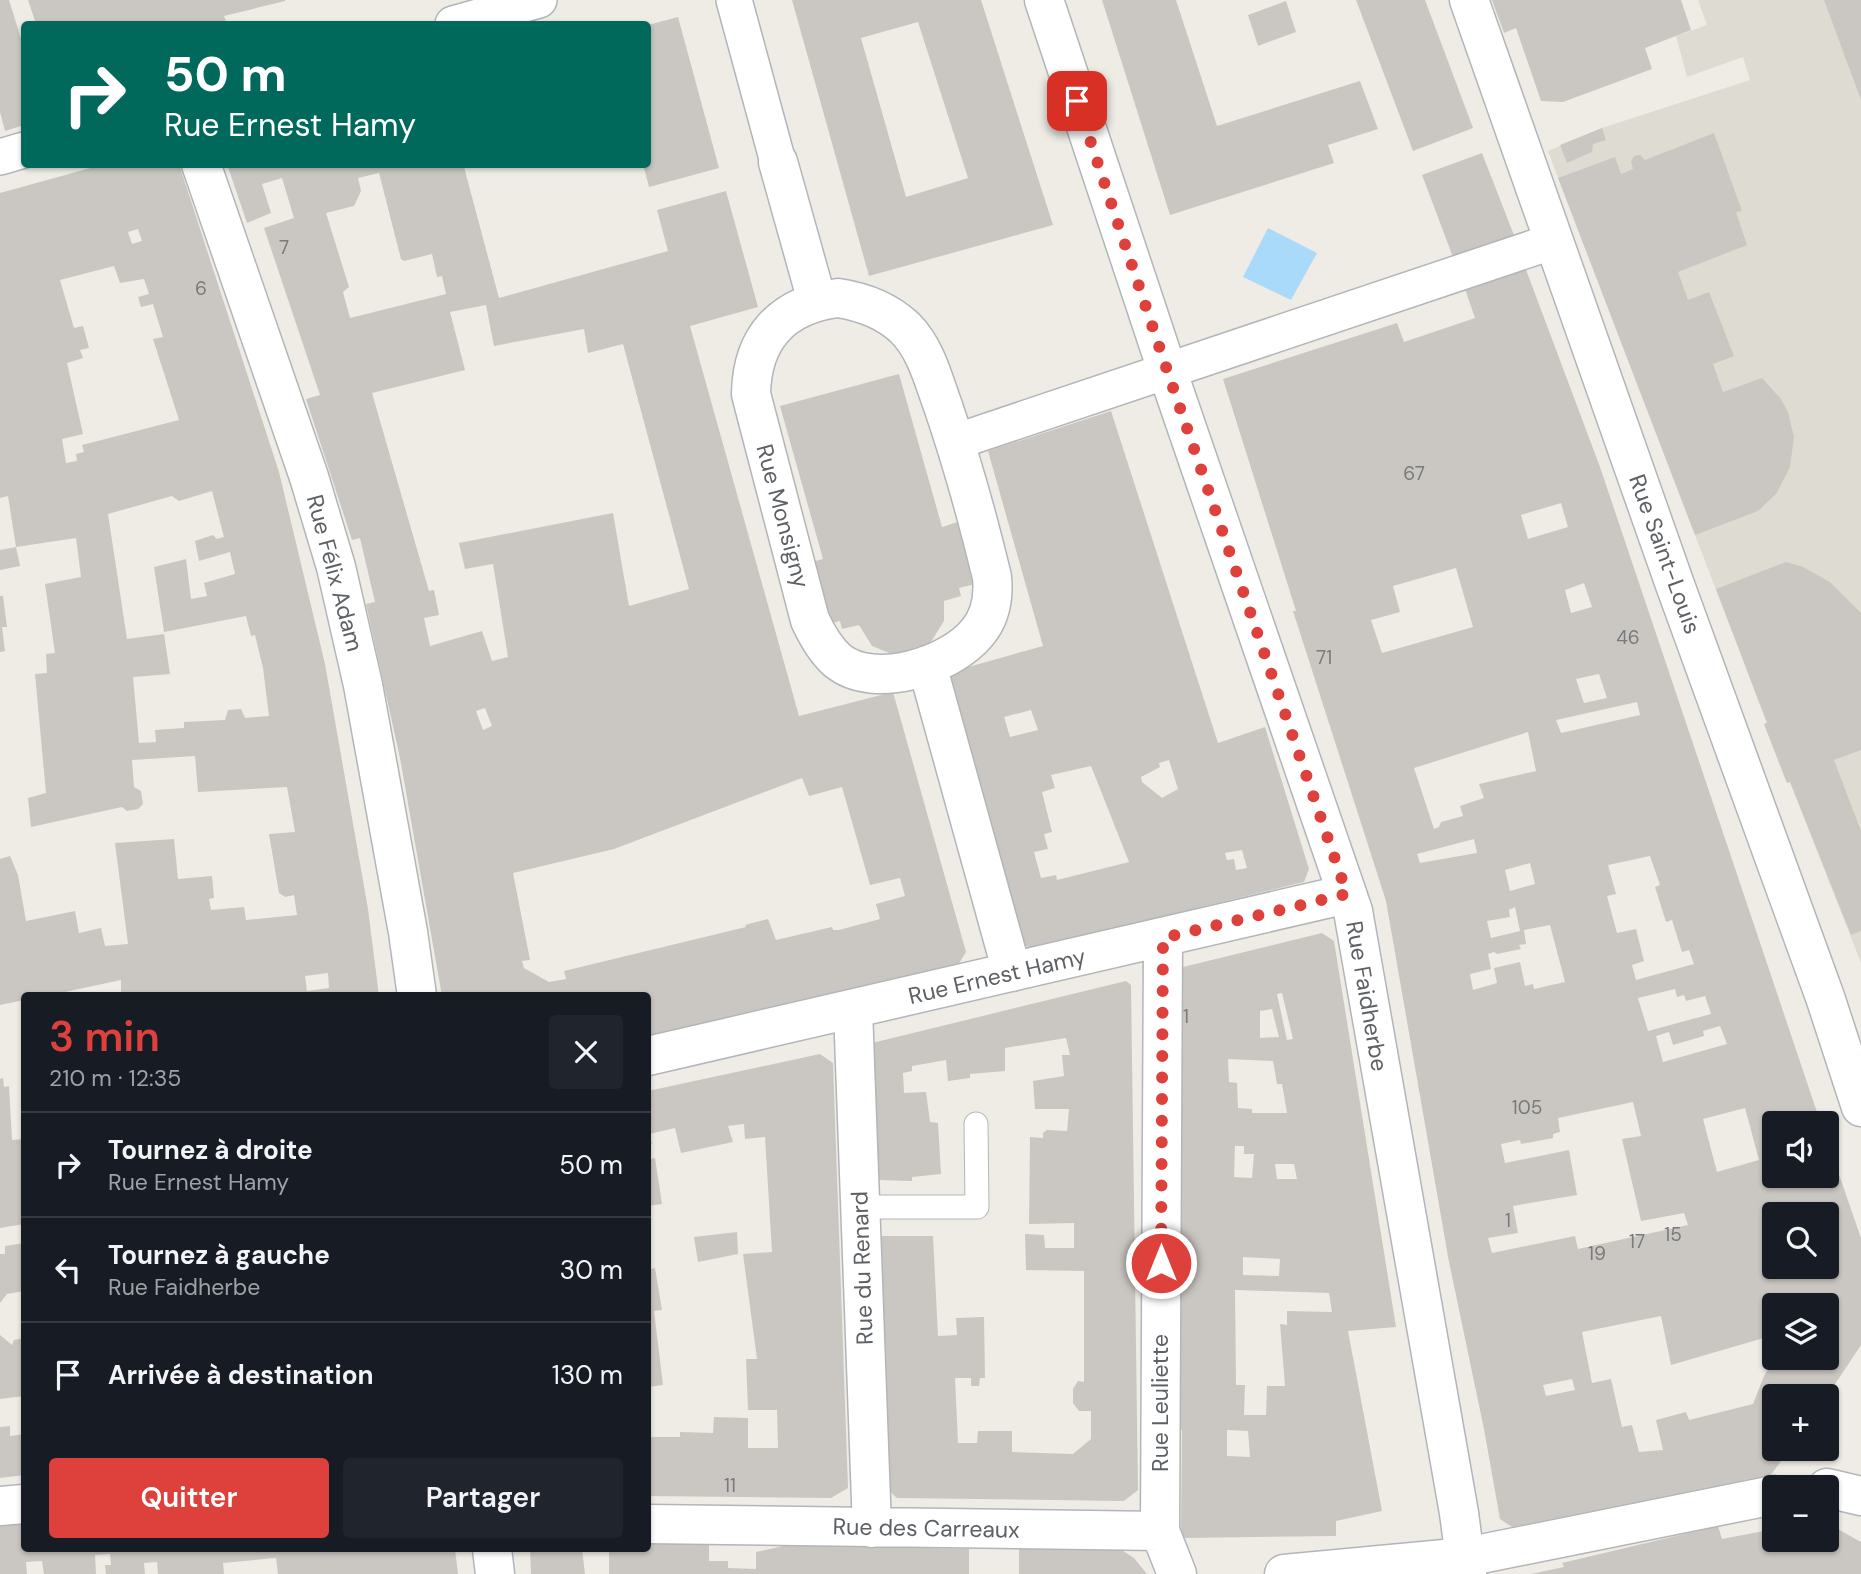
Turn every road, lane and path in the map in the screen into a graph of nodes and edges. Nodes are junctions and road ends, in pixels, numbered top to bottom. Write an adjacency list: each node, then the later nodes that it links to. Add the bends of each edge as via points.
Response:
1 (539, 0): 5 (street)
2 (734, 0): 8 (street)
3 (1044, 0): 12 (street, Rue Faidherbe)
4 (1469, 0): 10 (street, Rue Saint-Louis)
5 (464, 21)
6 (21, 151): 7 (street)
7 (0, 157)
8 (778, 162): 11 (street)
9 (202, 168): 18 (street, Rue Félix Adam, via 336,567 365,699)
10 (1554, 241): 12 (street); 21 (street, Rue Saint-Louis)
11 (817, 300): 13 (street, Rue Monsigny, via 857,300 907,330 928,365); 14 (street, Rue Monsigny, via 776,325 760,346 751,371 751,394 810,620 828,650 853,669 886,674)
12 (1168, 373): 13 (street); 15 (street, Rue Faidherbe)
13 (955, 442): 14 (street, Rue Monsigny, via 994,594 979,632)
14 (927, 665): 17 (street)
15 (1347, 894): 16 (street, Rue Ernest Hamy); 33 (street, Rue Faidherbe)
16 (1163, 938): 17 (street, Rue Ernest Hamy); 31 (street, Rue Leuliette)
17 (1012, 972): 19 (street, Rue Ernest Hamy)
18 (416, 992)
19 (853, 1009): 20 (street, Rue Ernest Hamy); 23 (street, Rue du Renard)
20 (651, 1055)
21 (1861, 1107)
22 (976, 1124): 23 (lane, via 977,1207)
23 (860, 1207): 30 (street, Rue du Renard)
24 (1839, 1491): 25 (street)
25 (1861, 1496)
26 (1762, 1498): 33 (street)
27 (21, 1504): 28 (street)
28 (0, 1506)
29 (651, 1524): 30 (street, Rue des Carreaux)
30 (872, 1528): 31 (street, Rue des Carreaux)
31 (1160, 1531): 35 (street)
32 (492, 1552): 34 (street)
33 (1466, 1565): 36 (street)
34 (495, 1574)
35 (1177, 1574)
36 (1284, 1574)

